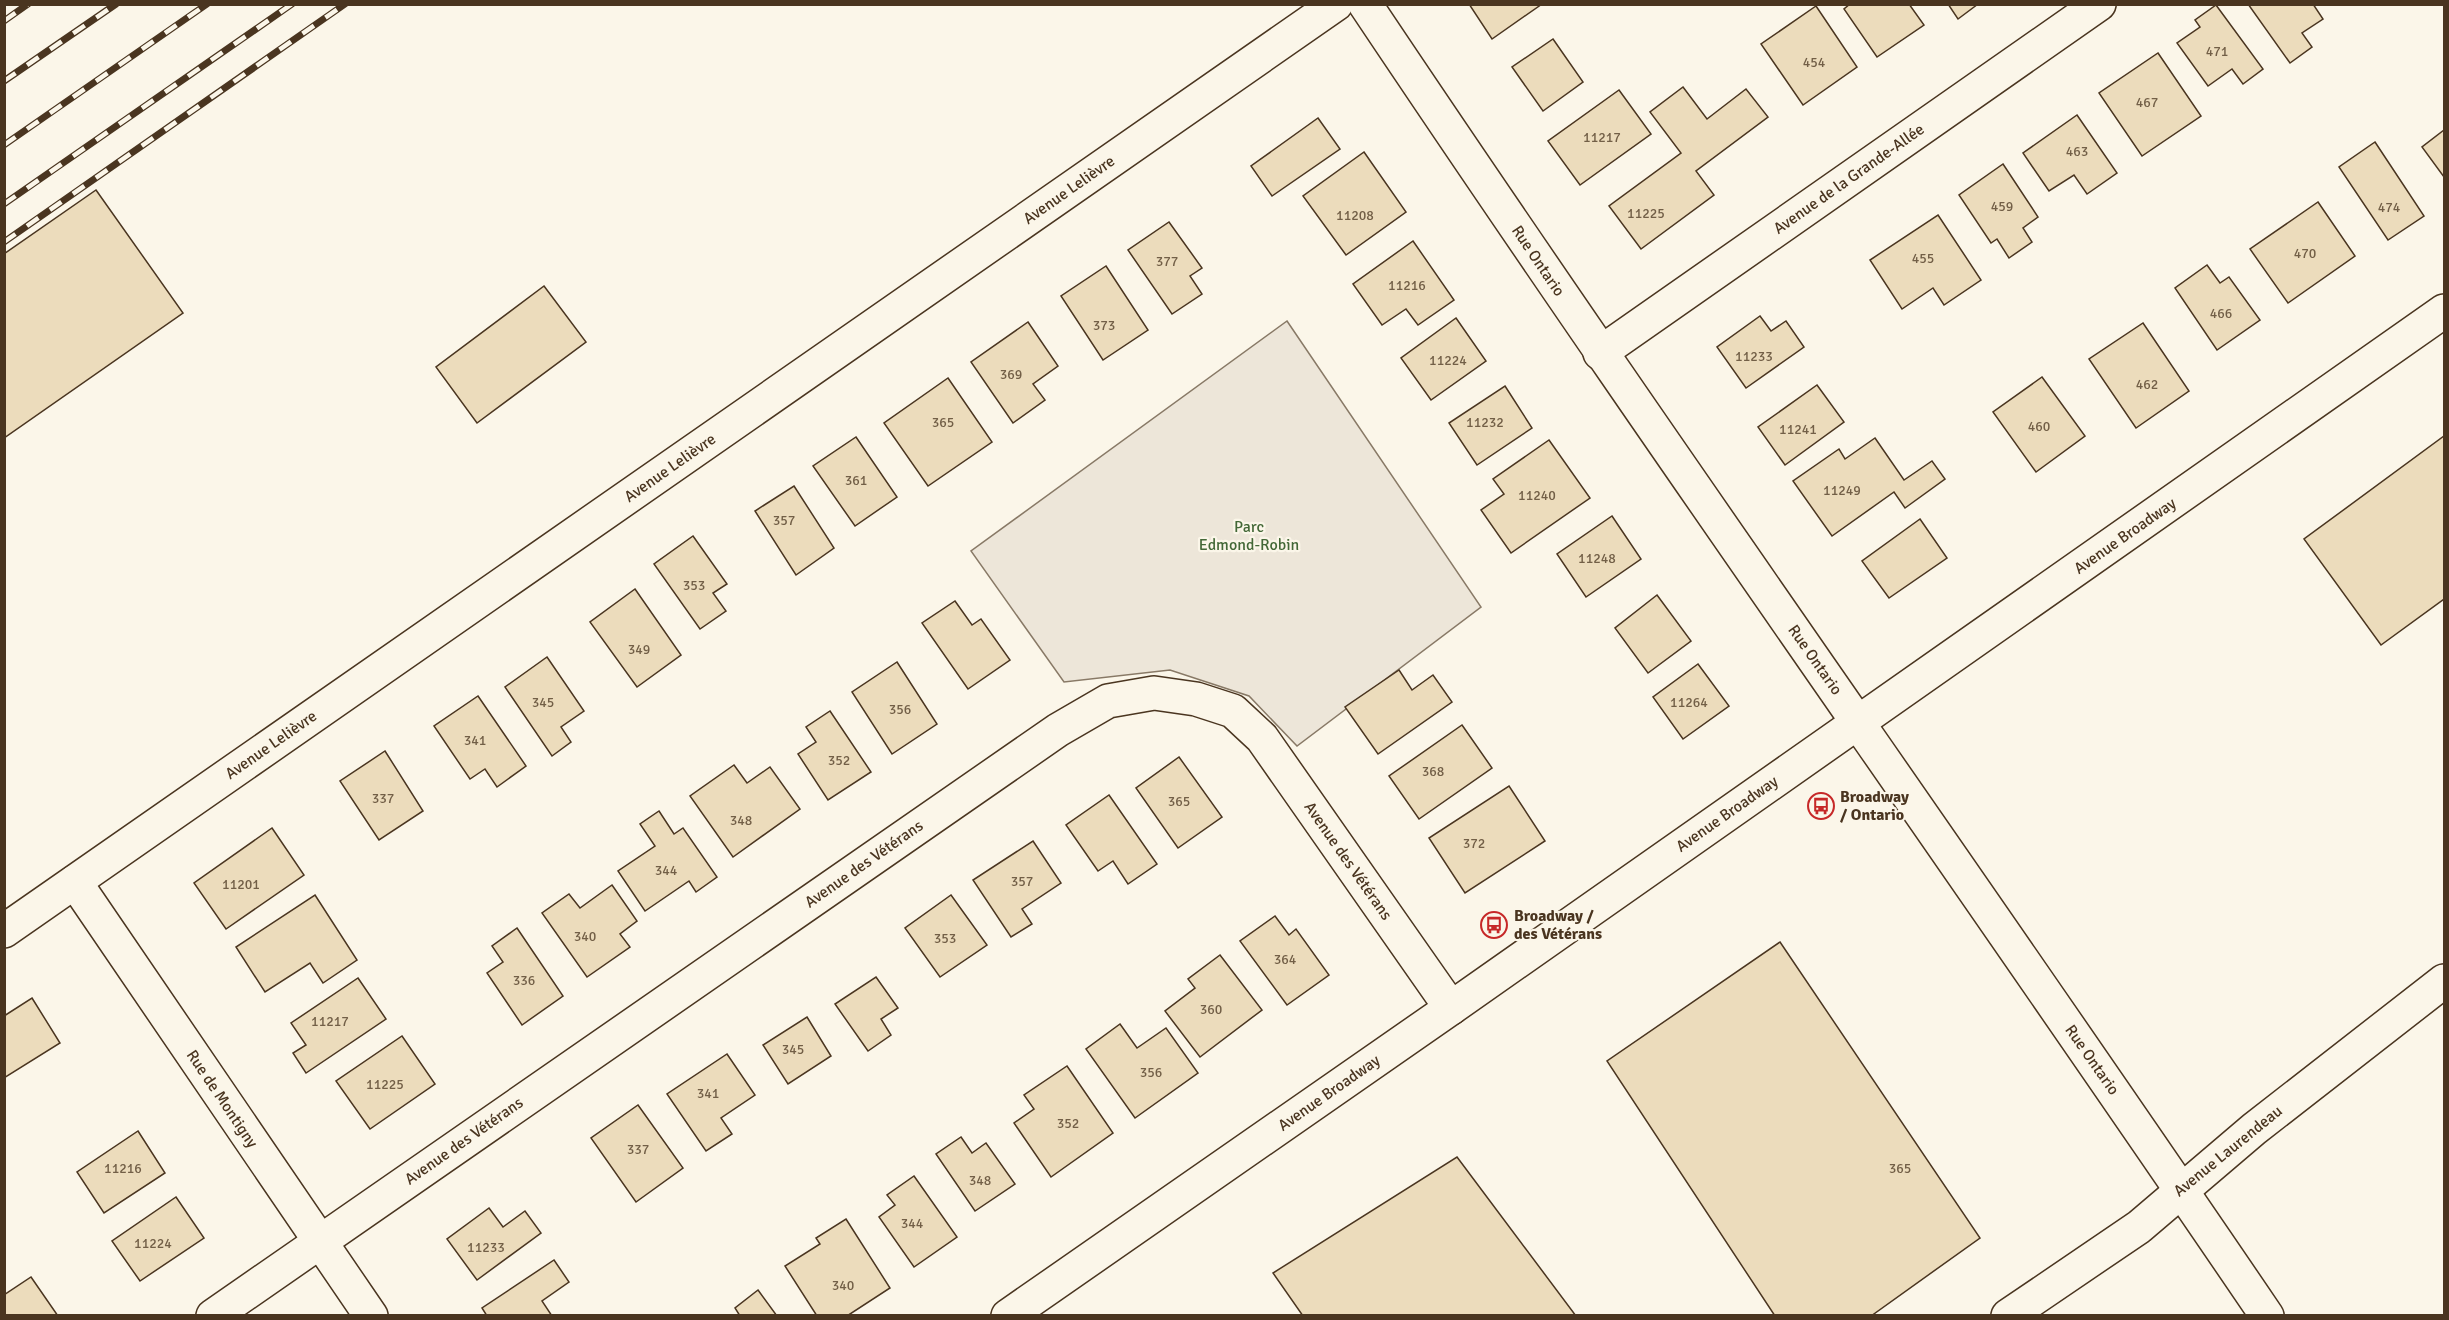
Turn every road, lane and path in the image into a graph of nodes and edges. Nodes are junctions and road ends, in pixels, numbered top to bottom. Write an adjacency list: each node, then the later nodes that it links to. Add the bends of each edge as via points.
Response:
1 (1336, 4): 7 (street, Avenue Lelièvre)
2 (1365, 4): 5 (street, Rue Ontario)
3 (2099, 4): 5 (street, Avenue de la Grande-Allée)
4 (2445, 311): 6 (street, Avenue Broadway)
5 (1600, 353): 6 (street, Rue Ontario)
6 (1858, 723): 10 (street, Avenue Broadway); 11 (street, Rue Ontario)
7 (75, 882): 8 (street, Avenue Lelièvre); 12 (street, Rue de Montigny)
8 (4, 931)
9 (2445, 981): 11 (street, Avenue Laurendeau)
10 (1451, 1008): 12 (street, Avenue des Vétérans, via 1262,738 1233,711 1196,699 1154,693 1108,700 1058,730); 15 (street, Avenue Broadway)
11 (2181, 1189): 16 (street, Avenue Laurendeau, via 2139,1227); 17 (street, Rue Ontario)
12 (320, 1242): 13 (street, Avenue des Vétérans); 14 (street, Rue de Montigny)
13 (213, 1316)
14 (371, 1316)
15 (1008, 1316)
16 (2008, 1316)
17 (2266, 1316)

